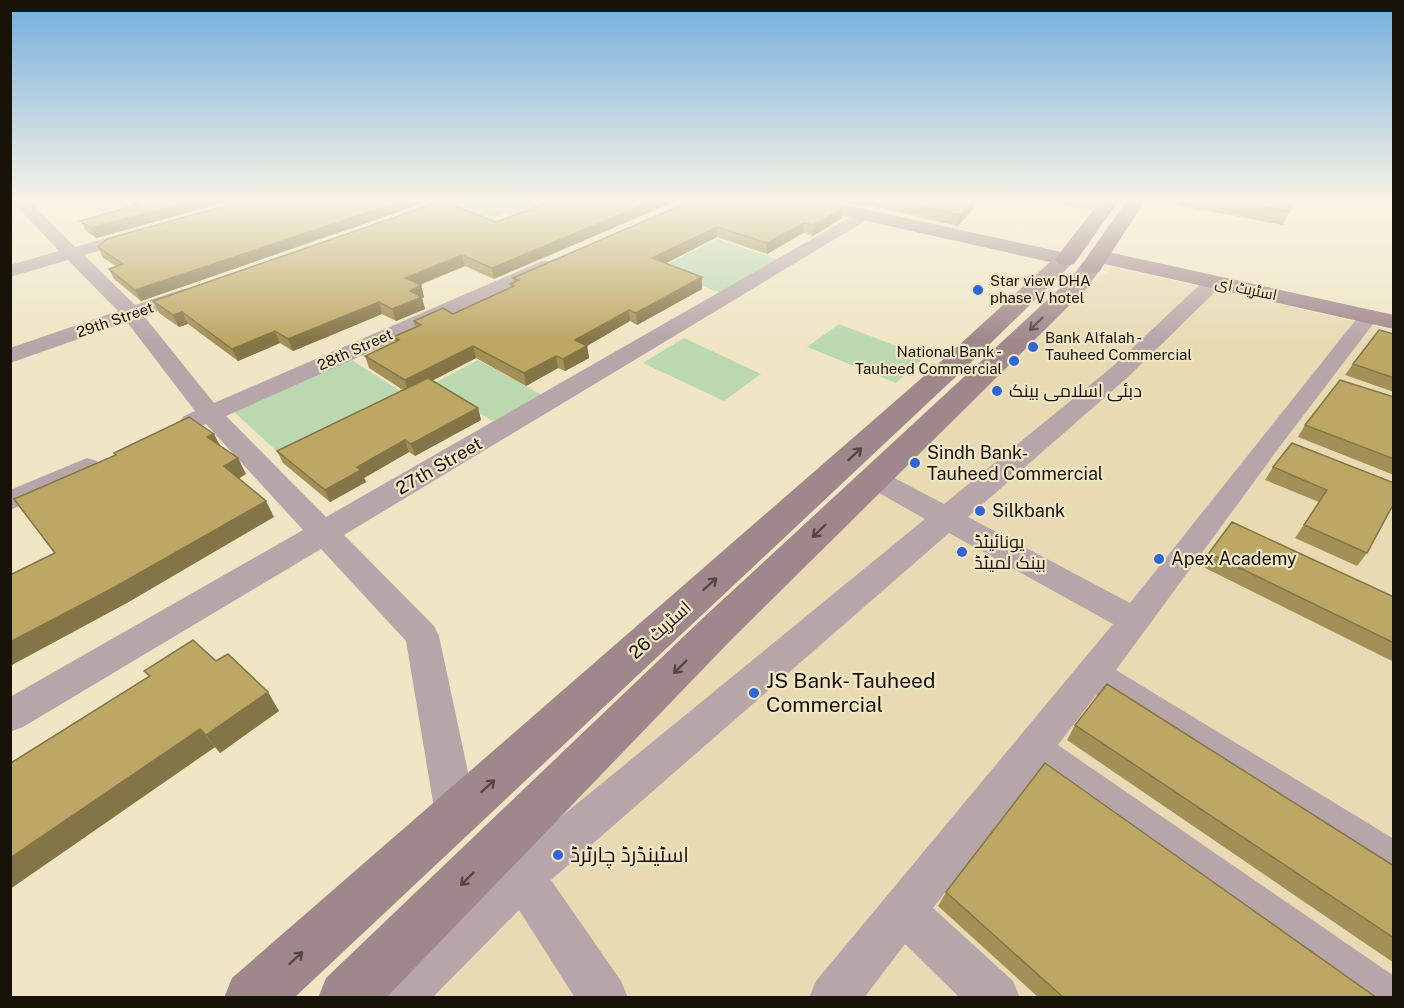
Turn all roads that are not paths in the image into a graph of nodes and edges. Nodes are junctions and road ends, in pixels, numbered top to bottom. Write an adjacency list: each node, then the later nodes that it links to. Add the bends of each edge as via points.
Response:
1 (62, 246): 7 (street)
2 (97, 246): 7 (street)
3 (814, 246): 23 (street, 27th Street)
4 (1014, 246): 9 (main road, اسٹریٹ ای)
5 (1091, 246): 9 (main road)
6 (1098, 246): 9 (main road)
7 (70, 254): 10 (street); 13 (street)
8 (568, 256): 17 (street, 28th Street)
9 (1085, 261): 11 (main road, اسٹریٹ ای); 20 (main road, one-way to 20, via 1079,283); 28 (main road, اسٹریٹ 26, one-way to 9, via 955,363)
10 (10, 271)
11 (1214, 282): 14 (main road, اسٹریٹ ای); 22 (street, via 1120,372)
12 (210, 286): 13 (street, 29th Street)
13 (132, 314): 16 (street, 29th Street); 17 (street)
14 (1374, 322): 15 (street); 24 (street, via 1225,521)
15 (1394, 340)
16 (10, 356)
17 (210, 414): 18 (street, 28th Street); 23 (street)
18 (178, 428)
19 (105, 460): 21 (street)
20 (873, 478): 22 (street); 29 (main road, one-way to 29, via 717,629)
21 (10, 501)
22 (946, 519): 24 (street); 29 (street)
23 (322, 534): 26 (street, 27th Street); 28 (street, via 422,636)
24 (1135, 621): 25 (street)
25 (1092, 674): 27 (street); 30 (street)
26 (10, 716)
27 (1032, 749): 31 (street); 38 (street)
28 (456, 814): 32 (main road, اسٹریٹ 26, one-way to 28)
29 (510, 862): 33 (main road, one-way to 33); 34 (street); 35 (street)
30 (1394, 864)
31 (903, 910): 36 (street); 37 (street)
32 (252, 998)
33 (346, 998)
34 (397, 998)
35 (604, 998)
36 (833, 998)
37 (996, 998)
38 (1383, 998)

